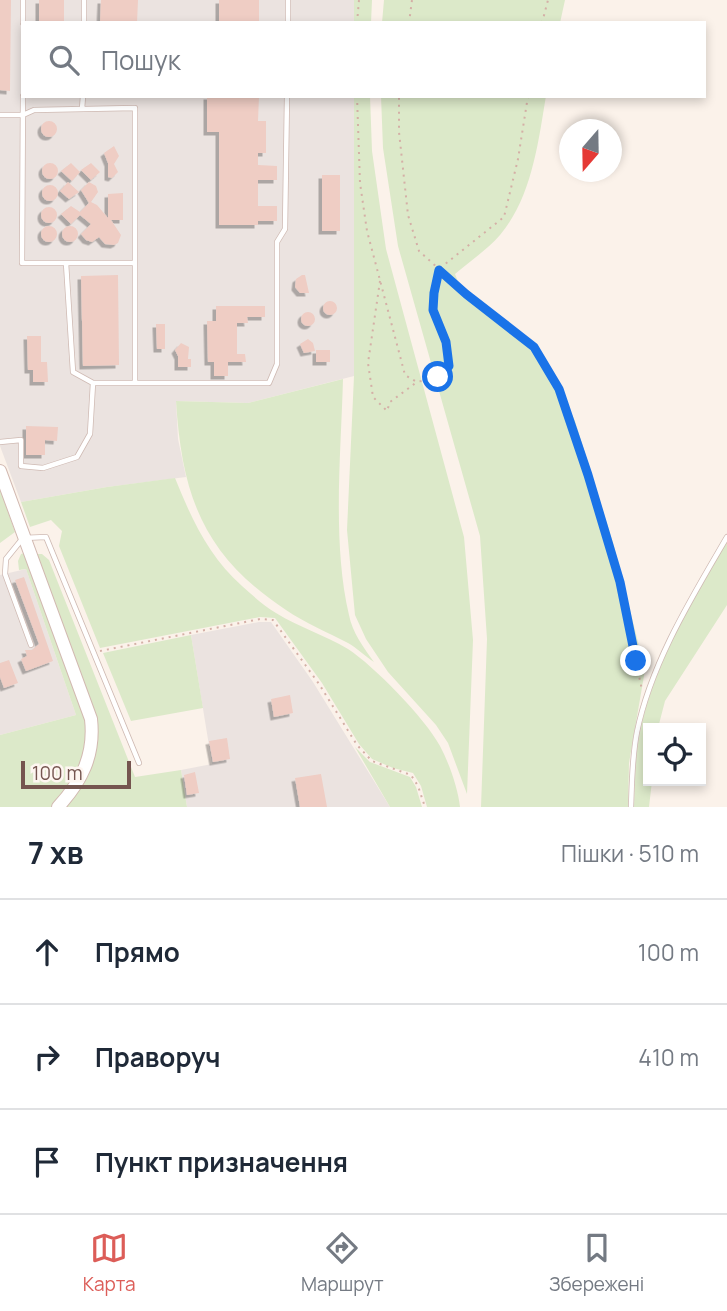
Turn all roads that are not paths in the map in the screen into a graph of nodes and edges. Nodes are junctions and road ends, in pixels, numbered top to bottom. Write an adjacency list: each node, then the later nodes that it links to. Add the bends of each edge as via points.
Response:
1 (23, 0): 4 (lane)
2 (84, 0): 5 (lane)
3 (288, 0): 6 (lane)
4 (23, 21)
5 (84, 21)
6 (288, 21)
7 (23, 98): 12 (lane)
8 (83, 98): 10 (lane)
9 (287, 98): 16 (lane, via 285,229 277,242 277,364 269,383)
10 (82, 109): 12 (lane, via 34,110); 14 (lane, via 135,108)
11 (0, 116): 12 (lane)
12 (23, 116): 13 (lane, via 22,263)
13 (66, 263): 14 (lane); 15 (lane, via 73,372)
14 (135, 264): 16 (lane)
15 (93, 383): 16 (lane); 17 (lane, via 90,433 77,457 43,468 21,466 21,440)
16 (135, 383)
17 (0, 442)
18 (0, 471): 20 (street)
19 (727, 537): 24 (lane, via 672,633 643,705)
20 (23, 538): 21 (lane, via 6,559 5,574); 22 (lane, via 46,537); 23 (street, via 91,719 89,760)
21 (31, 645)
22 (139, 762)
23 (58, 807)
24 (631, 807)

